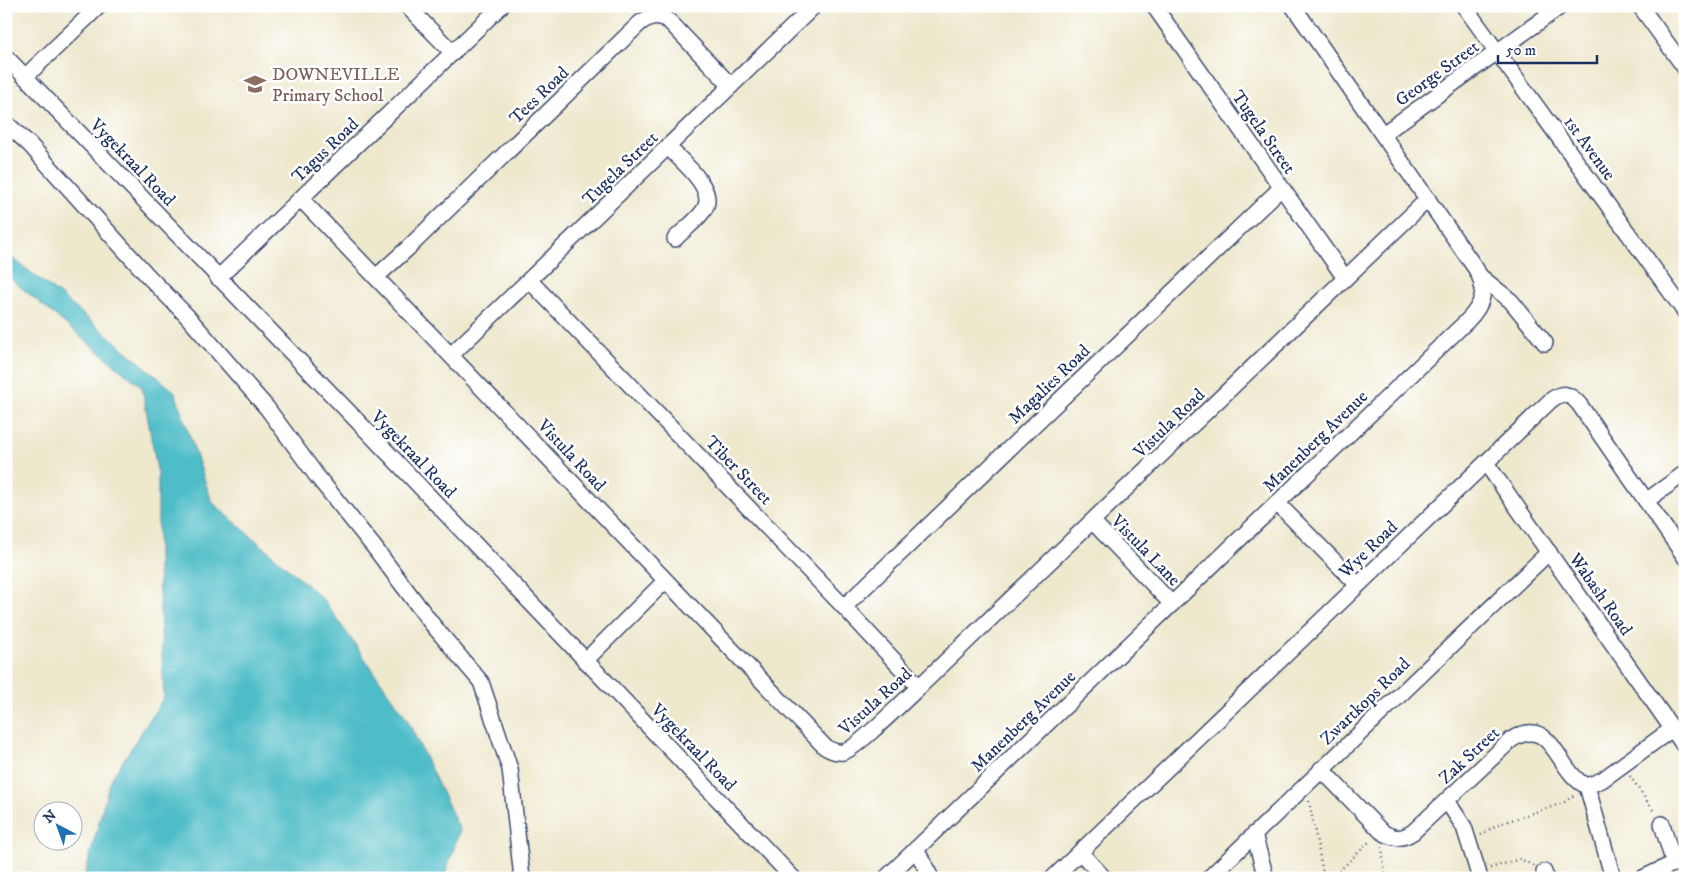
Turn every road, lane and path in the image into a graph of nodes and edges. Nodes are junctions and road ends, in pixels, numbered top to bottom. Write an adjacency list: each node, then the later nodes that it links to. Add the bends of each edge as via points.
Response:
1 (99, 6): 14 (street)
2 (407, 6): 11 (street)
3 (501, 6): 11 (street, Tagus Road)
4 (1154, 6): 19 (street, Tugela Street)
5 (1293, 6): 17 (street)
6 (1464, 6): 10 (street, 1st Avenue)
7 (1561, 6): 10 (street, George Street)
8 (1640, 6): 13 (street)
9 (810, 8): 15 (street, Tugela Street)
10 (1497, 52): 17 (street, George Street); 28 (street, 1st Avenue)
11 (453, 53): 20 (street, Tagus Road)
12 (6, 57): 14 (street, Vygekraal Road)
13 (1685, 68)
14 (25, 77): 25 (street, Vygekraal Road)
15 (731, 86): 18 (street, Tugela Street); 23 (street, Tees Road, via 670,22 663,17 646,19)
16 (6, 123): 60 (street, via 186,315 267,408 432,624 481,682 510,769)
17 (1383, 134): 21 (street)
18 (668, 147): 22 (street, via 701,182 708,195 701,213); 27 (street, Tugela Street)
19 (1281, 188): 26 (street, Tugela Street); 41 (street, Magalies Road)
20 (301, 199): 23 (street, Vistula Road); 25 (street, Tagus Road)
21 (1428, 199): 24 (street); 26 (street, Vistula Road)
22 (674, 239)
23 (376, 277): 30 (street, Vistula Road)
24 (1481, 277): 29 (street, via 1511,301); 34 (street, Manenberg Avenue, via 1482,295 1476,312)
25 (218, 278): 42 (street, Vygekraal Road)
26 (1345, 278): 35 (street, Vistula Road)
27 (530, 281): 30 (street, Tugela Street); 41 (street, Tiber Street)
28 (1685, 312)
29 (1545, 343)
30 (451, 355): 38 (street, Vistula Road)
31 (1486, 463): 33 (street, Wye Road, via 1550,400 1559,395 1569,395 1579,404); 36 (street, Wabash Road); 39 (street, Wye Road)
32 (1685, 472): 33 (street)
33 (1646, 501): 37 (street, Wye Road)
34 (1277, 503): 39 (street); 40 (street, Manenberg Avenue)
35 (1093, 522): 40 (street, Vistula Lane); 43 (street, Vistula Road)
36 (1549, 552): 44 (street, Wabash Road); 47 (street, Zwartkops Road)
37 (1685, 557)
38 (665, 581): 42 (street); 43 (street, Vistula Road, via 825,747 835,752 850,750)
39 (1358, 585): 56 (street, Wye Road)
40 (1172, 604): 55 (street, Manenberg Avenue)
41 (844, 607): 43 (street, Tiber Street)
42 (585, 661): 61 (street, Vygekraal Road)
43 (919, 687)
44 (1672, 729): 45 (street, Wabash Road); 46 (street)
45 (1685, 747)
46 (1623, 765): 49 (street); 51 (path)
47 (1321, 769): 48 (street, Zwartkops Road); 52 (street)
48 (1306, 784): 53 (street, Zwartkops Road); 68 (path)
49 (1587, 786): 50 (street, Zak Street, via 1575,778 1549,742 1534,732 1526,732 1511,740); 54 (path, via 1564,804 1496,825); 71 (street)
50 (1447, 801): 52 (street, Zak Street, via 1406,837 1390,837); 54 (street)
51 (1662, 824): 57 (street)
52 (1381, 831): 69 (path); 70 (path)
53 (1254, 834): 66 (street, Zwartkops Road); 67 (street)
54 (1470, 842): 58 (street)
55 (916, 849): 62 (street, Manenberg Avenue); 63 (street)
56 (1080, 852): 64 (street, Wye Road); 65 (street)
57 (1679, 861): 72 (street)
58 (1479, 874): 59 (path, via 1520,859)
59 (1545, 875)
60 (522, 878)
61 (794, 878)
62 (886, 878)
63 (930, 878)
64 (1053, 878)
65 (1104, 878)
66 (1209, 878)
67 (1266, 878)
68 (1324, 878)
69 (1332, 878)
70 (1385, 878)
71 (1612, 878)
72 (1643, 878)

